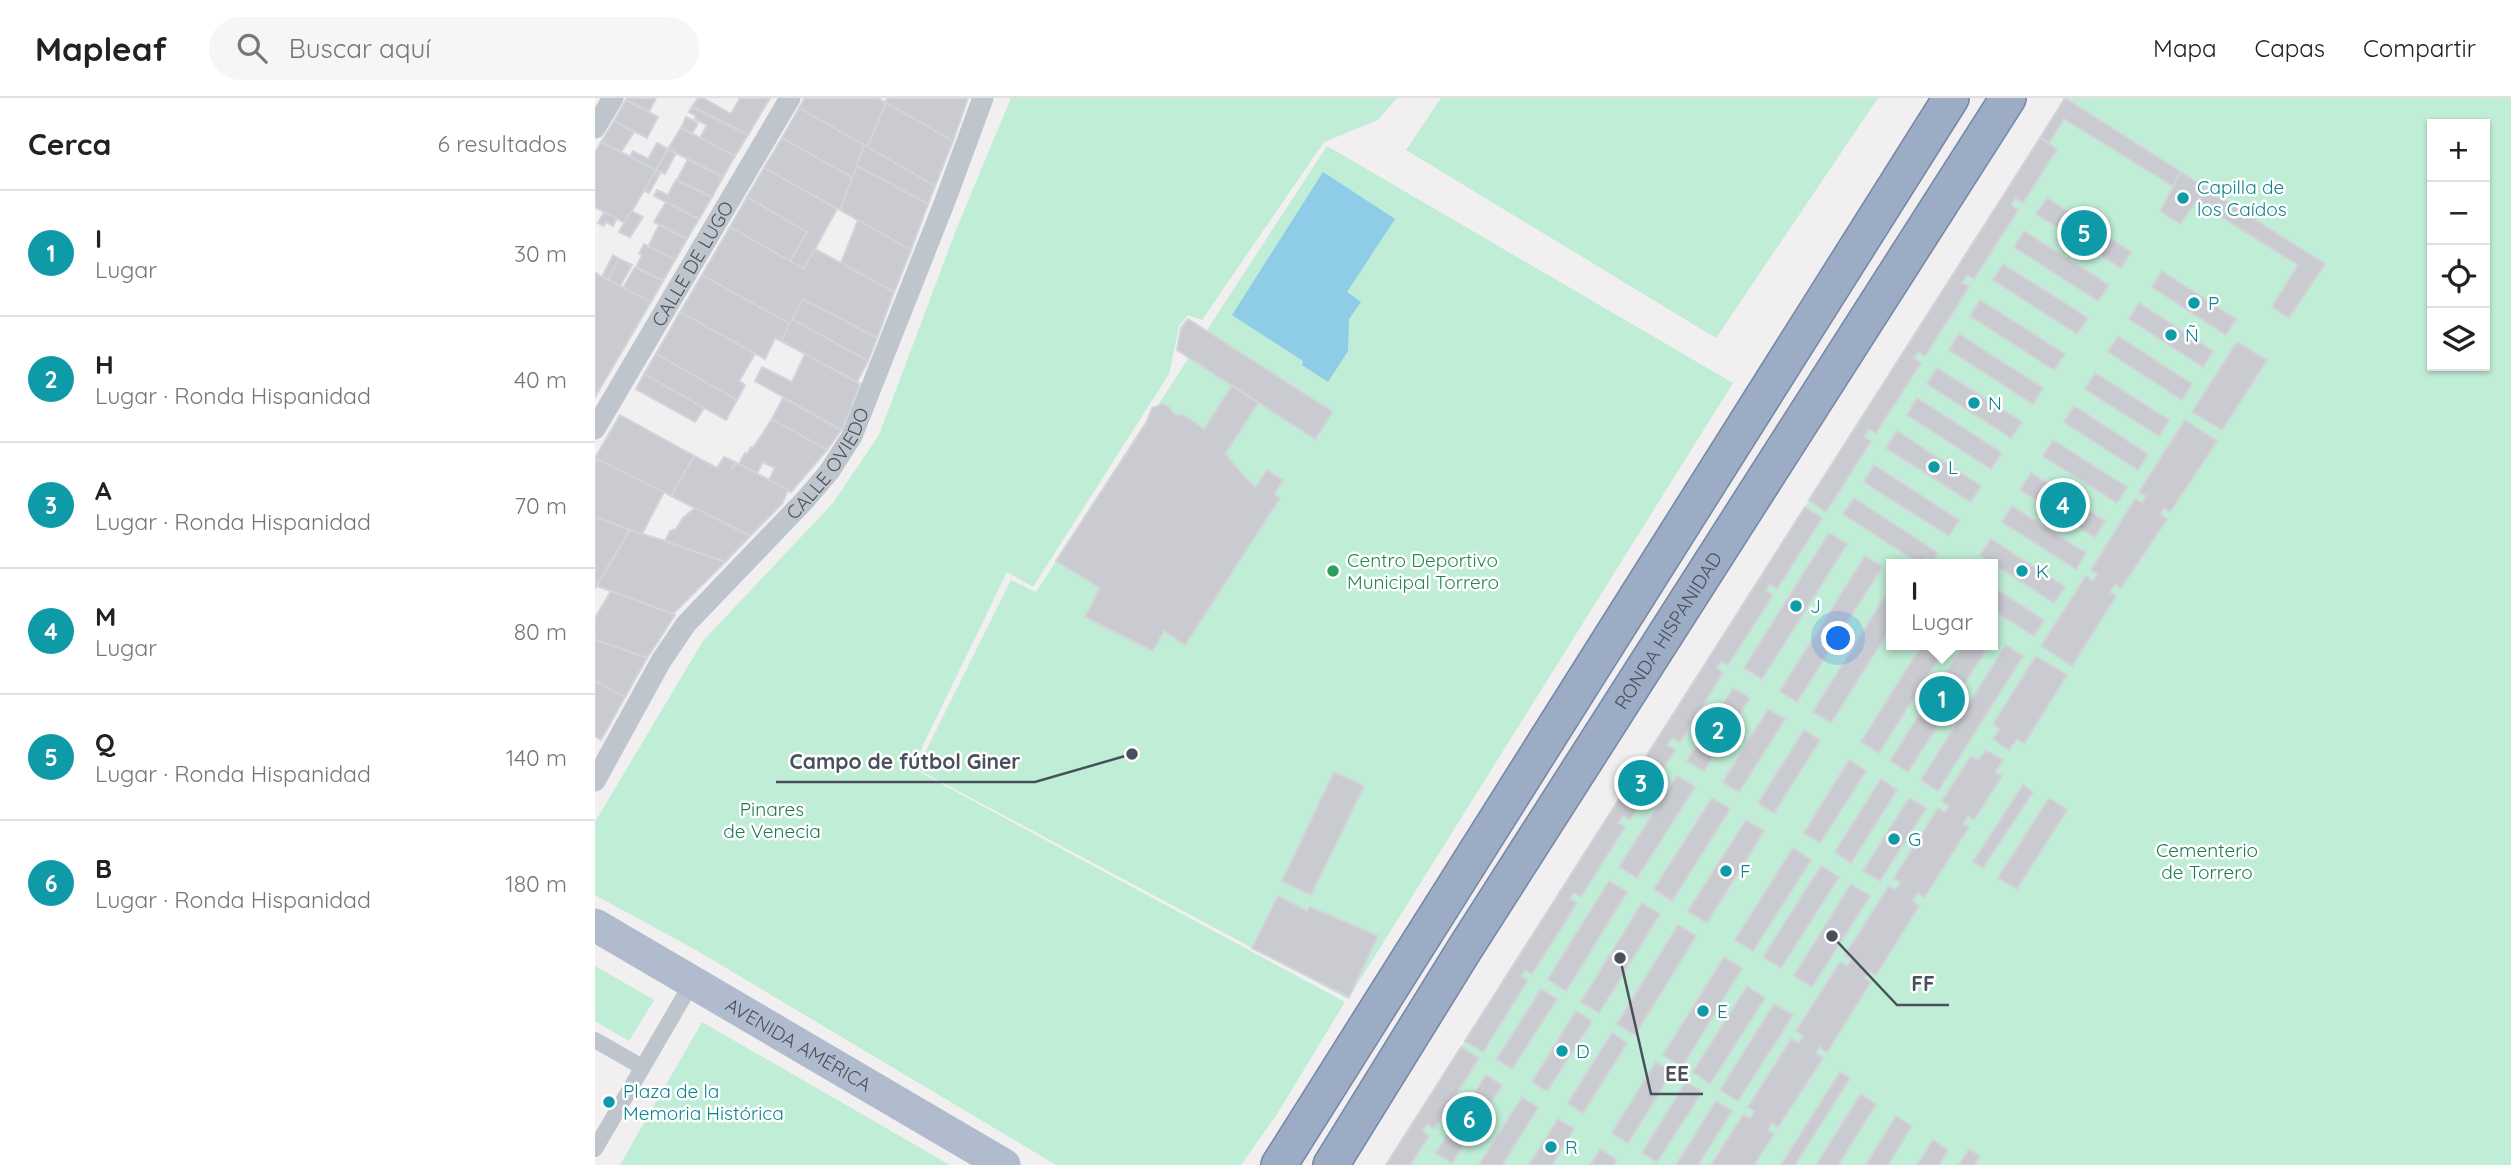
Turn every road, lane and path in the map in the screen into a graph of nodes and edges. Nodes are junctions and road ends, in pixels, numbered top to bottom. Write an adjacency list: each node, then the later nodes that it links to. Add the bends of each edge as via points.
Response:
1 (613, 98): 6 (street)
2 (790, 98): 7 (street, CALLE DE LUGO)
3 (983, 98): 8 (street, CALLE OVIEDO, via 852,436 805,500 686,624)
4 (1951, 98): 14 (highway)
5 (2008, 98): 16 (highway, RONDA HISPANIDAD)
6 (595, 128)
7 (595, 429)
8 (595, 781)
9 (595, 925): 10 (main road, AVENIDA AMÉRICA)
10 (693, 981): 13 (street); 15 (main road, AVENIDA AMÉRICA)
11 (595, 1040): 12 (street)
12 (642, 1067)
13 (597, 1142)
14 (1279, 1164)
15 (1004, 1165)
16 (1331, 1165)

